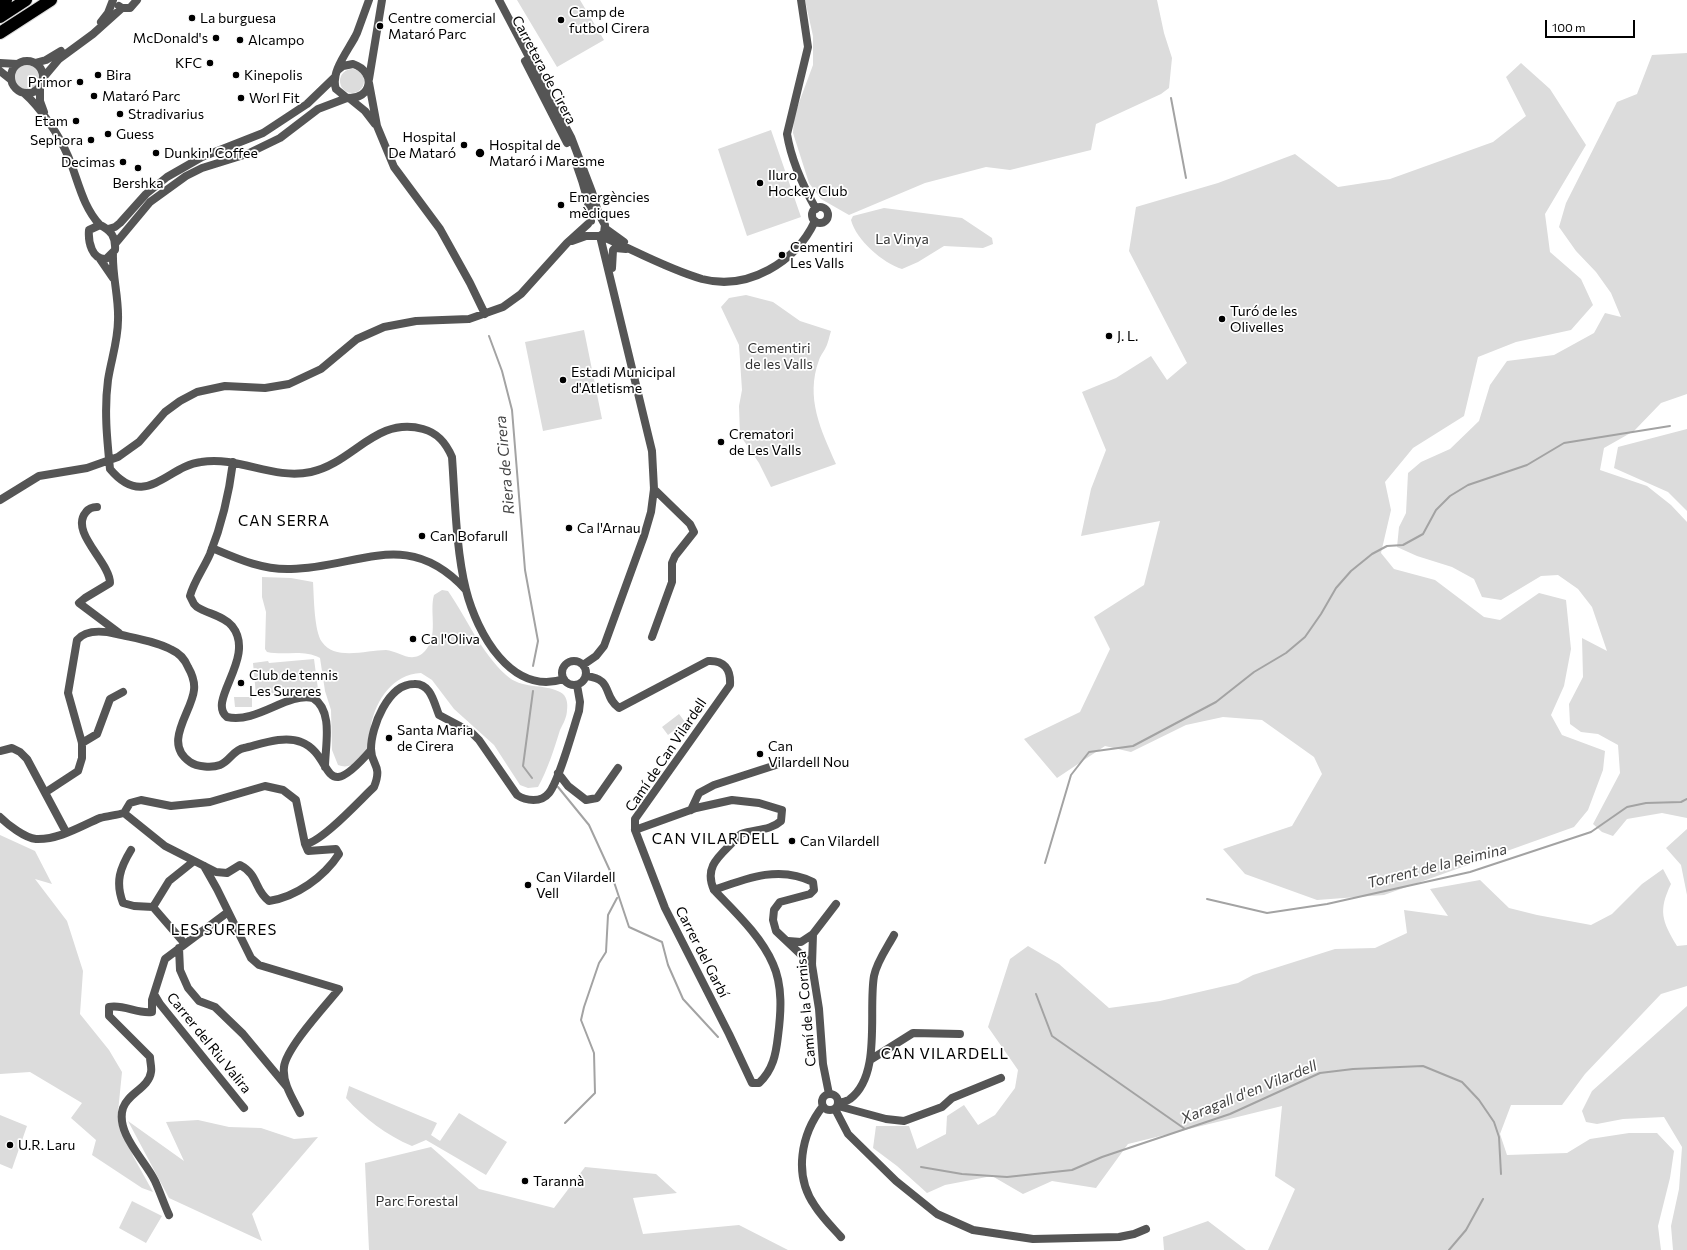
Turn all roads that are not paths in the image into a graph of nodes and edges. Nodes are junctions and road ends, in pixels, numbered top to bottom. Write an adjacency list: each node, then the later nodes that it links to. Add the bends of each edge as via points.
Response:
1 (6, 0): 12 (highway)
2 (26, 0): 15 (highway)
3 (51, 0): 14 (highway)
4 (59, 0): 14 (highway)
5 (114, 0): 13 (street); 18 (street, via 98,25 50,59)
6 (137, 0): 13 (street, via 130,8)
7 (369, 0): 20 (street, via 357,33)
8 (382, 0): 25 (street)
9 (492, 0): 35 (street, Carretera de Cirera, via 566,140 587,194 590,207)
10 (499, 0): 33 (street, Carretera de Cirera, via 564,123 583,166)
11 (801, 0): 32 (street, via 808,47 787,134 797,169)
12 (0, 4)
13 (122, 8): 22 (street, via 64,55)
14 (33, 13): 16 (highway)
15 (0, 17)
16 (0, 33)
17 (0, 63): 19 (street)
18 (35, 63): 19 (street, via 26,61); 22 (street)
19 (17, 64): 24 (street, via 11,72)
20 (338, 70): 23 (street); 25 (street, via 353,64 365,70)
21 (0, 71): 24 (street)
22 (43, 78): 26 (street)
23 (334, 78): 28 (street, via 336,89); 37 (street, via 307,104 263,133 202,157 167,177 146,194 120,223)
24 (10, 79): 27 (street, via 16,90)
25 (369, 82): 28 (street, via 364,93 357,98); 30 (street)
26 (40, 87): 27 (street, via 33,92); 29 (street, via 40,100)
27 (24, 93): 29 (street)
28 (348, 98): 30 (street, via 365,111); 40 (street, via 318,109 280,138 247,154 202,168 186,176 150,202)
29 (46, 121): 31 (street, via 69,157)
30 (376, 126): 47 (street, via 394,167 440,229)
31 (86, 204): 36 (street, via 92,217); 38 (street)
32 (816, 209): 34 (street, via 812,214); 34 (street, via 824,209 827,216 822,222)
33 (601, 220): 35 (street, via 594,219); 39 (street, Carretera de Cirera)
34 (815, 221): 42 (street, via 799,247 786,260 772,269 750,277 732,280 704,279 684,273)
35 (589, 223): 39 (street, Carretera de Cirera, via 588,231); 41 (street)
36 (100, 225): 37 (street); 38 (street)
37 (108, 229): 40 (street)
38 (89, 230): 44 (street, via 90,244 96,257)
39 (600, 234): 41 (street, via 582,237); 42 (street); 46 (street)
40 (115, 244): 43 (street)
41 (567, 244): 47 (street, via 520,294 503,307)
42 (638, 252): 46 (street, via 619,248 613,250)
43 (113, 253): 44 (street, via 106,259); 45 (street)
44 (100, 259): 45 (street)
45 (114, 280): 48 (street, via 118,320 106,405)
46 (613, 289): 50 (street, via 652,451)
47 (485, 314): 48 (street, via 458,321 416,321 384,327 357,339 321,369 289,384 265,388 225,386 197,392 172,406 139,442)
48 (109, 461): 49 (street, via 110,469 120,479 132,485 146,486 160,482 193,463 216,460); 51 (street, via 87,468 39,476)
49 (233, 462): 53 (street, via 225,512); 54 (street, via 277,474 304,473 338,462 387,429 410,427 433,433 444,442 452,458 461,563)
50 (654, 489): 56 (street, via 690,524 694,532 672,563 672,582); 57 (street, via 644,536 604,646 596,656)
51 (0, 500)
52 (97, 507): 55 (street, via 84,513 81,523 84,534 110,578 110,583 79,603)
53 (212, 548): 54 (street, via 250,564 282,569 301,569 384,554 404,554 436,566 453,577); 66 (street, via 190,596 197,607 226,620 238,639 239,659 222,702 222,711 227,717 244,718 300,698 313,698 322,705 326,718)
54 (466, 590): 59 (street, via 488,641 512,671 536,682)
55 (123, 636): 62 (street, via 93,632 77,640 68,693); 66 (street, via 168,648 187,664 194,680 194,690 180,729 179,743 183,754 191,763 204,766 220,765 238,749 287,739 300,741 310,747)
56 (652, 637)
57 (583, 665): 58 (street); 59 (street, via 577,662 568,663 563,670)
58 (586, 676): 60 (street); 73 (street, Camí de Can Vilardell, via 604,682 612,703 620,708 708,661 717,660 725,666 730,676 730,685 635,819)
59 (564, 679): 60 (street, via 570,684)
60 (577, 685): 68 (street, via 579,711)
61 (123, 692): 62 (street, via 110,699 97,734)
62 (82, 742): 69 (street, via 82,758 78,771)
63 (371, 750): 66 (street, via 347,775 330,775); 68 (street, via 376,718 386,702 404,686 414,683 427,690 433,697 439,715 471,732 518,795 525,800 536,800 549,794); 75 (street, via 377,764 378,777 374,787 325,833 310,844)
64 (0, 751): 69 (street, via 12,748 20,752 27,759)
65 (779, 764): 70 (street, via 714,785 700,793)
66 (324, 767)
67 (618, 768): 68 (street, via 597,798 586,800 568,786)
68 (558, 773)
69 (46, 792): 74 (street)
70 (691, 810): 73 (street, Camí de Can Vilardell); 79 (street, Camí de Can Vilardell, via 732,800 759,803 782,810 781,821 774,827 739,835 715,861 710,880)
71 (124, 813): 74 (street, via 101,818); 75 (street, via 130,803 141,800 179,806 210,802 265,786 283,790 296,800); 77 (street, via 165,846)
72 (0, 817): 74 (street, via 10,827 36,839)
73 (635, 830): 79 (street, Carrer del Garbí, via 665,908 752,1083 759,1083 772,1066 777,1047 781,1012 779,983 774,964 758,940)
74 (66, 832)
75 (305, 844): 78 (street, via 308,851 336,849 339,854 334,862 309,884 279,900 269,901 264,897 250,870 240,865 227,873 216,872)
76 (132, 850): 81 (street, via 119,874 119,892 123,903)
77 (194, 861): 78 (street); 81 (street, via 169,881)
78 (204, 866): 82 (street)
79 (714, 890): 85 (street, via 755,876 778,874 789,874 813,882 814,890 810,894 780,902 774,910 776,931)
80 (836, 904): 83 (street, Camí de la Cornisa)
81 (153, 907): 86 (street)
82 (228, 912): 86 (street); 92 (street, via 251,958 260,965 339,989 288,1053 284,1067)
83 (813, 934): 85 (street, via 801,942); 87 (street, Camí de la Cornisa)
84 (894, 935): 90 (street, via 880,958 874,976)
85 (788, 942): 87 (street)
86 (182, 946): 88 (street, via 165,959); 92 (street, via 180,970 188,988 199,1001 215,1007 243,1034)
87 (812, 965): 93 (street, Camí de la Cornisa, via 823,1064)
88 (154, 994): 96 (street, Carrer del Riu Valira); 98 (street, via 152,1012 144,1013 115,1006 109,1007 109,1016 150,1057 151,1074 130,1097 121,1116 135,1151 154,1180)
89 (960, 1034): 90 (street, via 913,1033)
90 (870, 1060): 95 (street, via 870,1069 863,1084 850,1100)
91 (1001, 1078): 95 (street, via 952,1098 942,1107 904,1121)
92 (287, 1087): 97 (street)
93 (829, 1094): 94 (street, via 823,1098); 95 (street, via 836,1096)
94 (823, 1106): 95 (street, via 827,1110); 100 (street, via 813,1118 801,1152 802,1170 805,1188 814,1206)
95 (837, 1106): 99 (street, via 848,1134 907,1191 937,1214 973,1230 1032,1239 1119,1237)
96 (244, 1108)
97 (300, 1113)
98 (169, 1215)
99 (1146, 1229)
100 (841, 1237)

